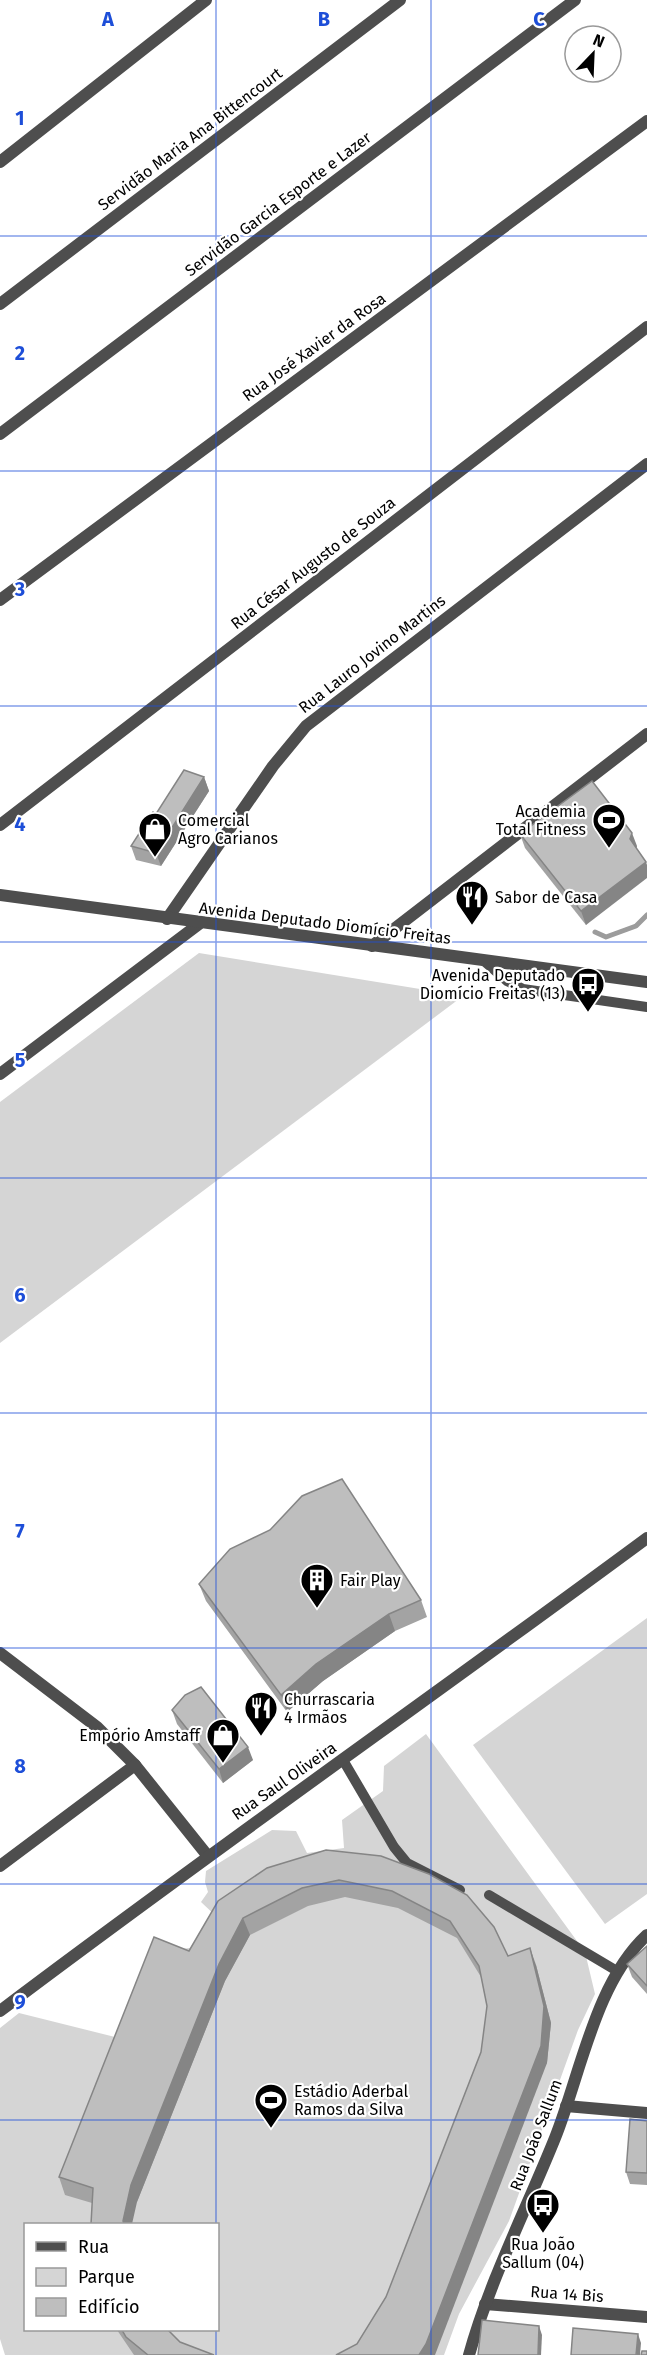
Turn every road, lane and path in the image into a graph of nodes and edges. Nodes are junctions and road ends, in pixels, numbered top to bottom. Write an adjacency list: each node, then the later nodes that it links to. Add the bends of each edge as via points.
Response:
1 (206, 0): 5 (street)
2 (400, 0): 6 (street, Servidão Maria Ana Bittencourt)
3 (575, 0): 8 (street, Servidão Garcia Esporte e Lazer)
4 (647, 121): 10 (street, Rua José Xavier da Rosa)
5 (0, 162)
6 (0, 304)
7 (647, 327): 12 (street, Rua César Augusto de Souza)
8 (0, 434)
9 (647, 464): 14 (street, Rua Lauro Jovino Martins, via 306,726 273,766)
10 (0, 600)
11 (647, 734): 16 (street)
12 (0, 825)
13 (0, 895): 14 (street, Avenida Deputado Diomício Freitas)
14 (167, 919): 15 (street, Avenida Deputado Diomício Freitas)
15 (199, 924): 16 (street, Avenida Deputado Diomício Freitas); 20 (street)
16 (372, 946): 17 (street, Avenida Deputado Diomício Freitas)
17 (484, 961): 18 (street, Avenida Deputado Diomício Freitas); 19 (lane, via 523,989)
18 (647, 982)
19 (647, 1007)
20 (0, 1074)
21 (647, 1538): 23 (street, Rua Saul Oliveira)
22 (0, 1653): 24 (street, via 97,1727)
23 (343, 1760): 25 (street, Rua Saul Oliveira); 27 (lane, via 407,1863)
24 (135, 1765): 25 (street); 26 (street)
25 (207, 1855): 31 (street, Rua Saul Oliveira)
26 (0, 1866)
27 (460, 1890)
28 (489, 1895): 30 (lane)
29 (647, 1935): 30 (street, Rua João Sallum)
30 (617, 1971): 32 (street, Rua João Sallum)
31 (0, 2011)
32 (566, 2106): 33 (street); 34 (street, Rua João Sallum)
33 (647, 2113)
34 (485, 2304): 35 (street, Rua 14 Bis); 36 (street, Rua João Sallum)
35 (647, 2317)
36 (469, 2355)

